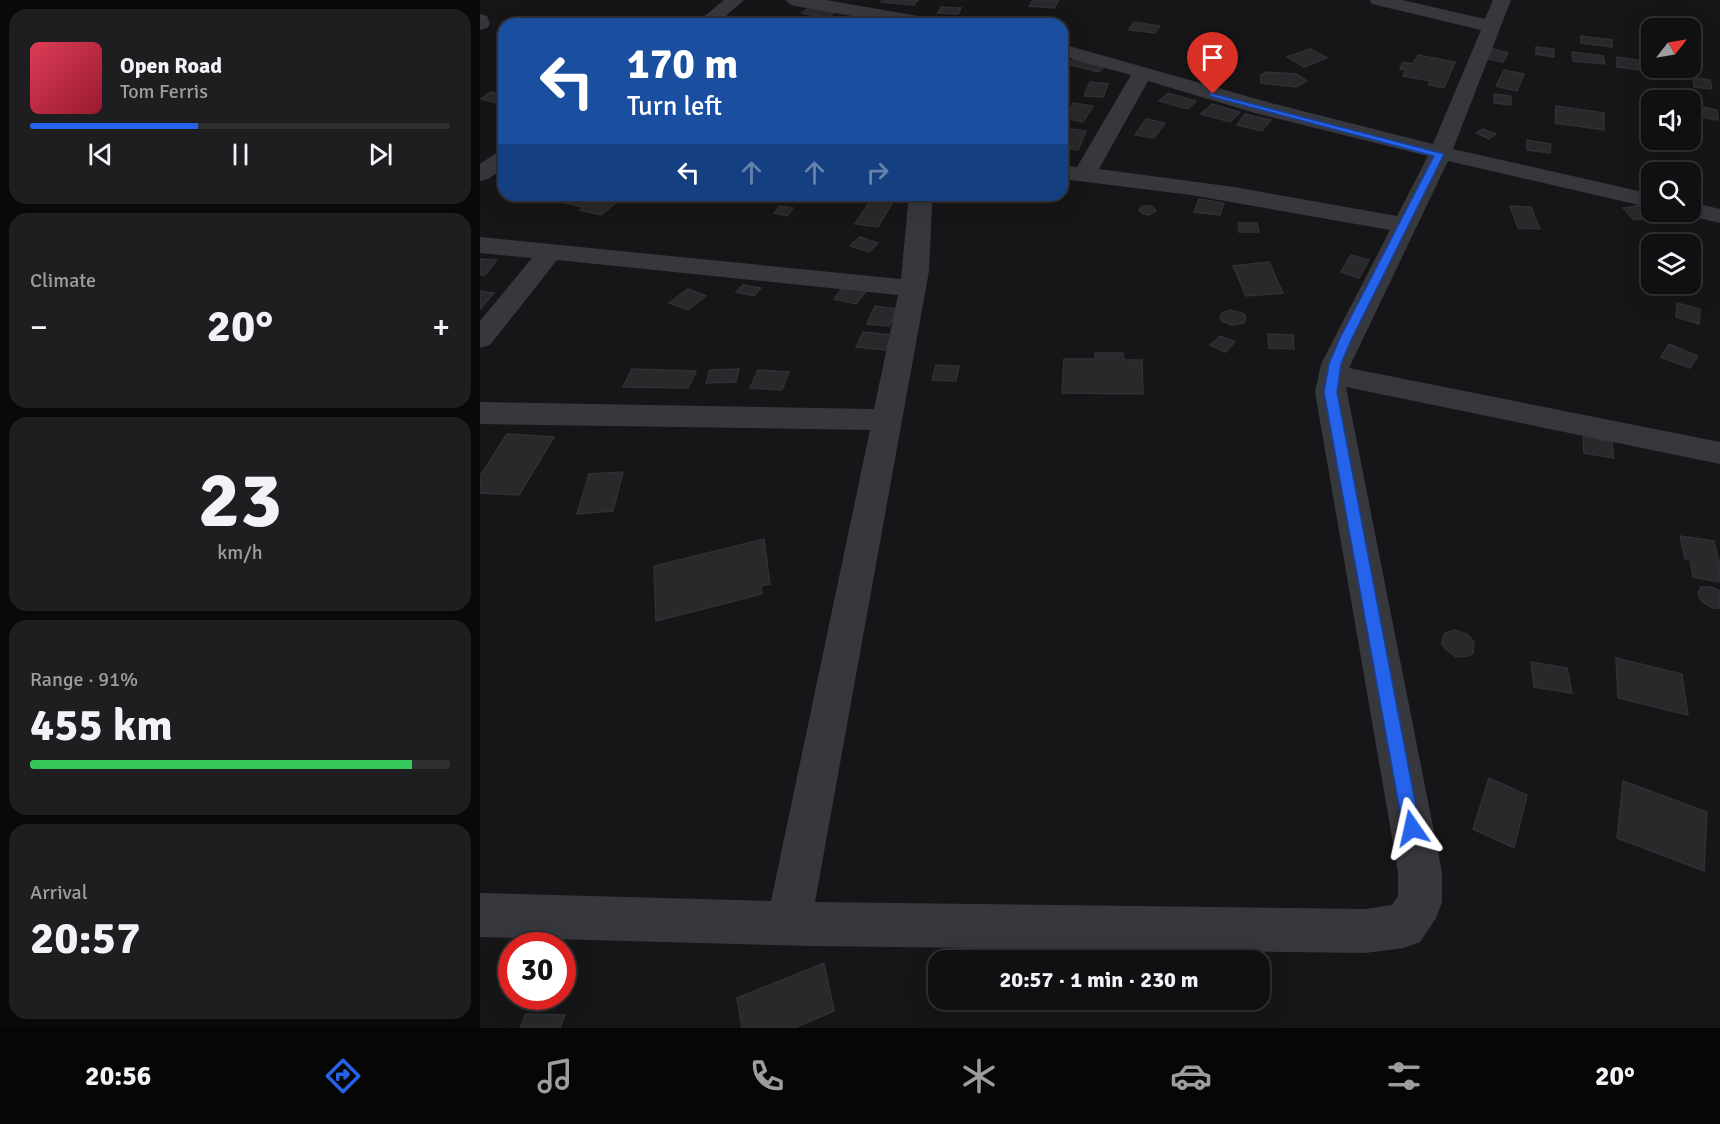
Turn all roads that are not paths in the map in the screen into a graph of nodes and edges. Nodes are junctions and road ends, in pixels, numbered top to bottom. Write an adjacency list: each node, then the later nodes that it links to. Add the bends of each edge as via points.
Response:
1 (735, 0): 5 (street)
2 (795, 0): 6 (street)
3 (1378, 0): 4 (street)
4 (1496, 13): 10 (street)
5 (712, 18)
6 (896, 18)
7 (1068, 52): 8 (street)
8 (1143, 72): 10 (street, via 1196,90); 11 (street)
9 (498, 152): 12 (street)
10 (1440, 154): 13 (street); 17 (street)
11 (1073, 173): 17 (street, via 1225,191)
12 (480, 174)
13 (1641, 199)
14 (922, 201): 20 (street)
15 (1701, 212): 16 (street)
16 (1720, 216)
17 (1404, 225): 22 (street, via 1345,340)
18 (480, 245): 19 (street)
19 (550, 252): 20 (street); 21 (street)
20 (912, 288): 24 (street)
21 (480, 339)
22 (1333, 375): 25 (street); 27 (street, via 1330,392 1335,425 1420,872 1420,902 1404,926 1365,931)
23 (480, 413): 24 (street)
24 (887, 420): 27 (street)
25 (1720, 453)
26 (480, 915): 27 (street)
27 (789, 922)

